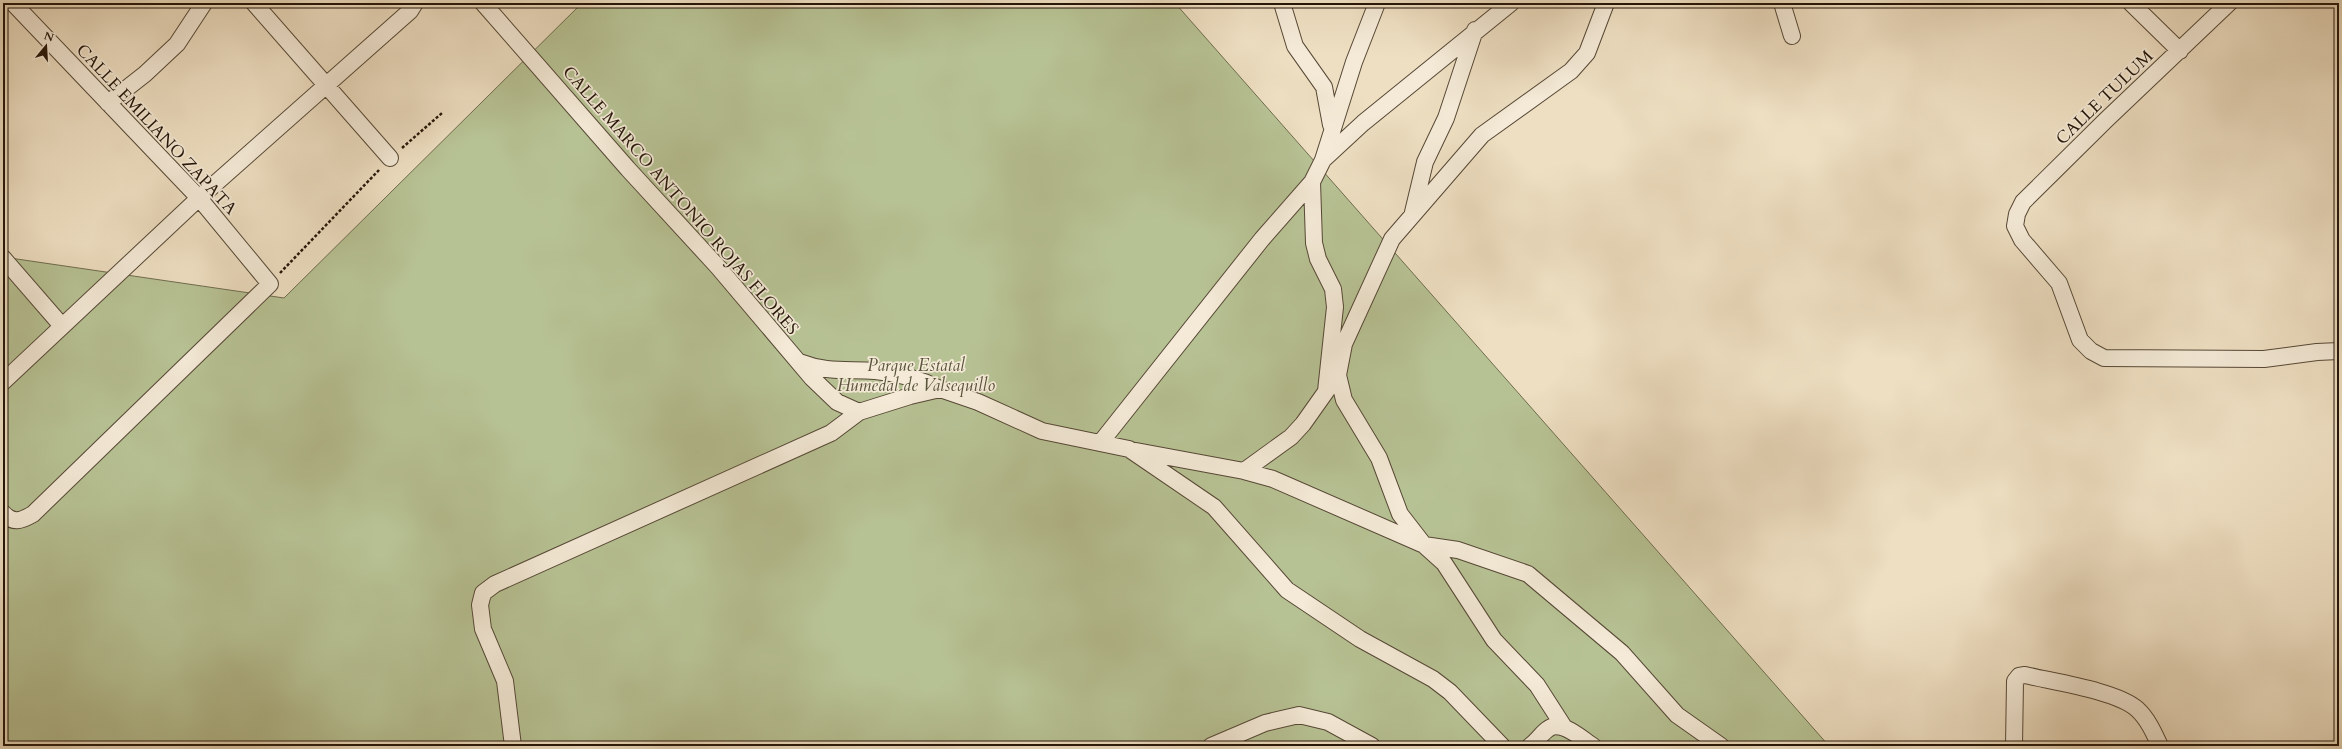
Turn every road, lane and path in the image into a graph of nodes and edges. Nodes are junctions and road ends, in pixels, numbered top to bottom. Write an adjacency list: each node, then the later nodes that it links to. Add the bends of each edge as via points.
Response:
1 (12, 3): 17 (street, CALLE EMILIANO ZAPATA)
2 (204, 3): 17 (street, via 177,44 145,74)
3 (254, 3): 16 (street)
4 (415, 3): 16 (street, via 410,11)
5 (483, 3): 29 (street, CALLE MARCO ANTONIO ROJAS FLORES)
6 (1377, 3): 19 (street, via 1364,33)
7 (1511, 3): 13 (street)
8 (1606, 3): 24 (street, via 1587,53 1571,71 1482,135)
9 (1782, 3): 14 (street)
10 (2131, 3): 15 (street)
11 (2229, 3): 15 (street, CALLE TULUM)
12 (1286, 6): 19 (street, via 1295,46 1324,87)
13 (1475, 30): 21 (street, via 1363,123); 24 (street, via 1446,118 1425,162)
14 (1792, 36)
15 (2180, 51): 28 (street, CALLE TULUM, via 2023,202 2015,226 2022,240 2059,283 2080,340 2091,351 2104,358 2264,359)
16 (328, 86): 20 (street); 23 (street)
17 (108, 103): 23 (street, CALLE EMILIANO ZAPATA)
18 (442, 113): 20 (path)
19 (1332, 129): 21 (street)
20 (390, 158): 26 (path)
21 (1323, 160): 22 (street)
22 (1312, 182): 33 (street, via 1314,243 1318,259 1333,289 1335,307); 35 (street, via 1262,239)
23 (199, 198): 26 (street, CALLE EMILIANO ZAPATA); 27 (street)
24 (1412, 216): 30 (street, via 1392,239 1344,344)
25 (3, 258): 27 (street)
26 (270, 284): 38 (street, via 33,514 20,521 9,519)
27 (62, 326): 31 (street)
28 (2339, 351)
29 (799, 362): 32 (street, via 830,371 876,371 907,376); 34 (street, CALLE MARCO ANTONIO ROJAS FLORES, via 837,402)
30 (1338, 375): 33 (street); 39 (street, via 1344,400 1379,458 1400,514)
31 (3, 382)
32 (940, 389): 34 (street); 35 (street, via 978,402 1032,427)
33 (1326, 391): 37 (street, via 1304,424 1291,437)
34 (859, 412): 41 (street, via 832,433 495,584 483,593 480,605 483,629 505,681)
35 (1101, 442): 36 (street)
36 (1129, 449): 37 (street); 44 (street, via 1214,508 1287,590 1360,639 1433,679 1450,692)
37 (1244, 471): 39 (street, via 1273,479)
38 (3, 513)
39 (1424, 545): 40 (street, via 1444,563 1494,640 1537,685); 47 (street, via 1458,550 1528,574 1622,653 1678,715)
40 (1564, 727): 45 (street, via 1550,727); 46 (street)
41 (513, 746)
42 (1211, 746): 43 (street, via 1265,723 1299,715 1328,722)
43 (1372, 746)
44 (1502, 746)
45 (1530, 746)
46 (1593, 746)
47 (1721, 746)
48 (2014, 746): 49 (street, via 2015,681 2019,676 2025,675 2121,698 2137,709 2153,729)
49 (2160, 746)

